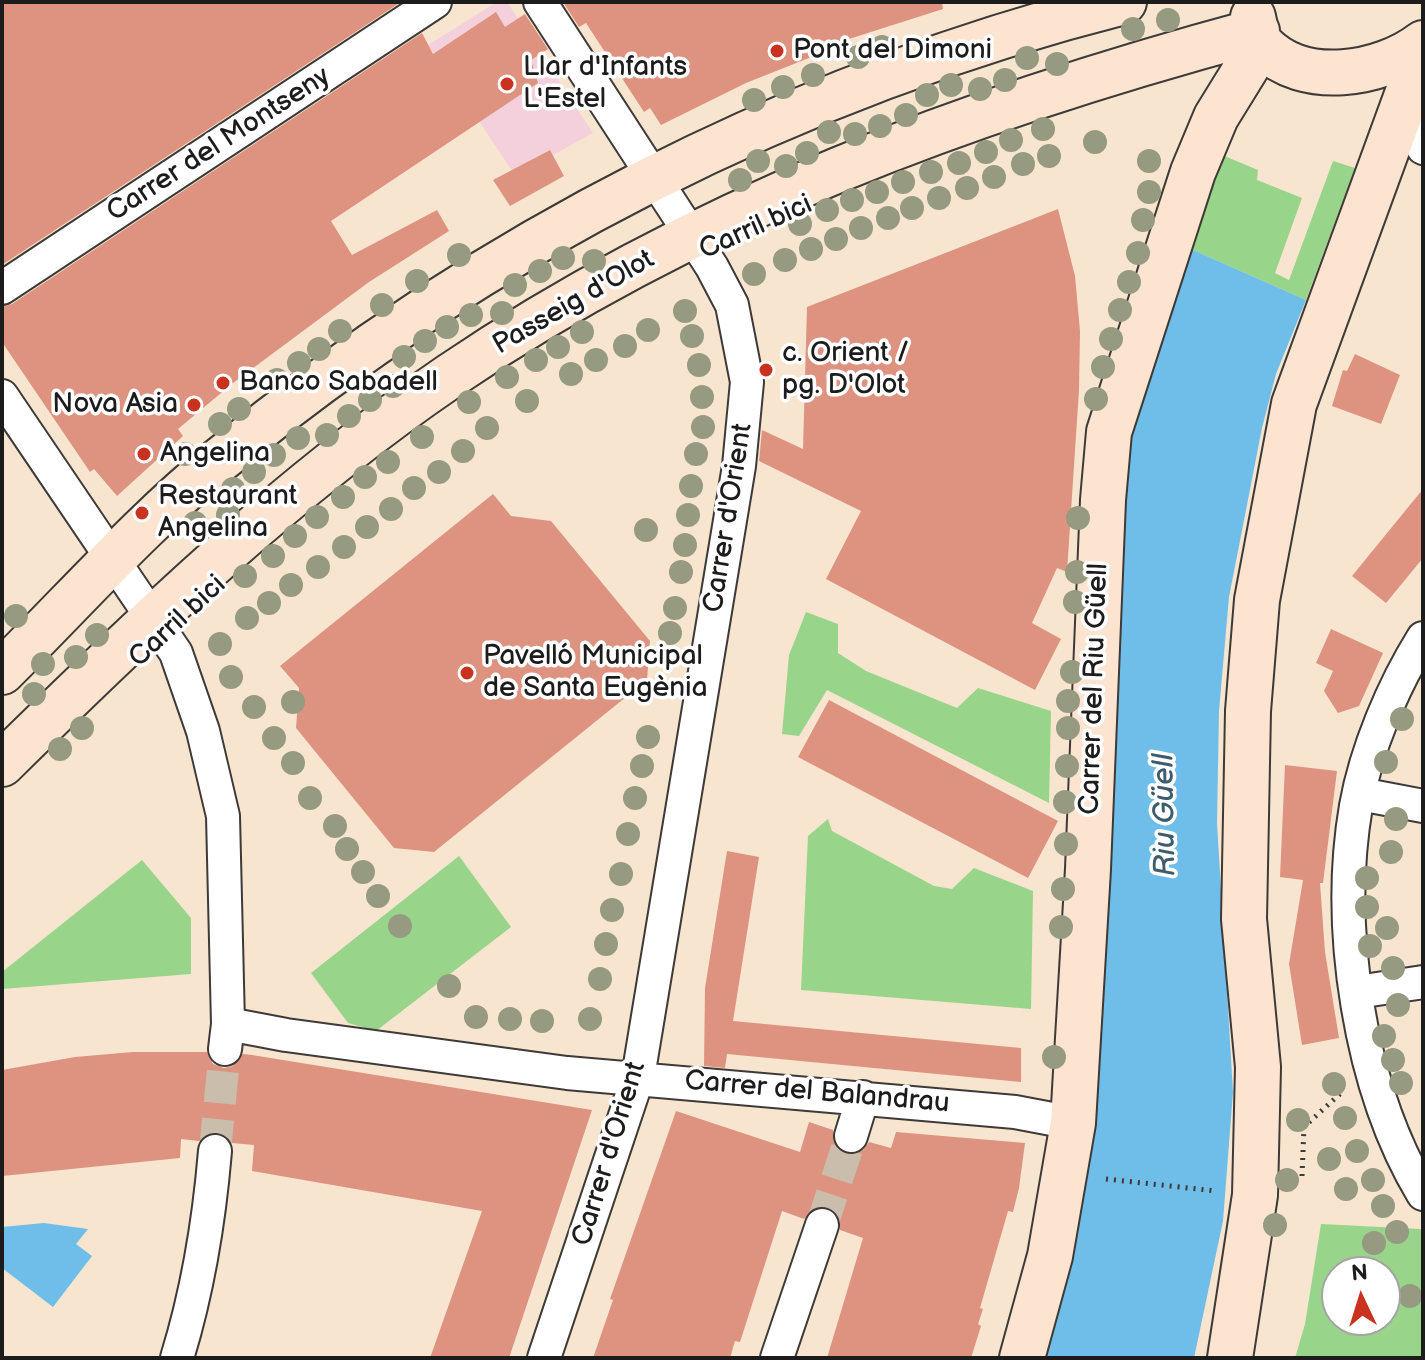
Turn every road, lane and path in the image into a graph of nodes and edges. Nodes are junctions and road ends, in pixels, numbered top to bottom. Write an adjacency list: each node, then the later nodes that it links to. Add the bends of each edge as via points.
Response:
1 (435, 2): 10 (street, Carrer del Montseny)
2 (540, 2): 8 (street, Carrer d'Orient)
3 (1124, 2): 8 (main road, via 1038,25 822,101)
4 (1256, 26): 5 (main road, via 1292,67 1337,73 1401,60); 9 (main road, Passeig d'Olot, via 1101,73 848,163); 23 (main road, Carrer del Riu Güell, via 1193,172 1109,432)
5 (1423, 43)
6 (1423, 51): 7 (main road)
7 (1412, 130): 34 (main road, via 1294,404 1257,600 1248,711 1244,904 1258,1067 1255,1195)
8 (658, 179): 9 (street, Carrer d'Orient); 12 (main road, via 508,256 409,318 220,459)
9 (693, 236): 13 (main road, Passeig d'Olot, via 451,376 277,508); 21 (street, Carrer d'Orient, via 732,305 747,382 745,424)
10 (2, 288)
11 (2, 396): 12 (street)
12 (112, 561): 13 (street); 15 (main road)
13 (154, 621): 16 (main road, Passeig d'Olot); 21 (street, Carrer del Balandrau, via 176,653 203,731 223,816 226,1036 286,1035 567,1073)
14 (1423, 638): 17 (street, via 1388,704)
15 (2, 672)
16 (2, 764)
17 (1360, 794): 18 (street); 20 (street, via 1349,897)
18 (1423, 806)
19 (1423, 982): 20 (street)
20 (1357, 992): 28 (street, via 1380,1100)
21 (638, 1077): 22 (street, Carrer del Balandrau); 31 (street, Carrer d'Orient)
22 (863, 1097): 23 (street, Carrer del Balandrau); 24 (street)
23 (1073, 1123): 33 (main road, Carrer del Riu Güell, via 1050,1256)
24 (851, 1136)
25 (215, 1151): 30 (street, via 208,1234)
26 (1103, 1179): 27 (path)
27 (1224, 1192)
28 (1423, 1194)
29 (822, 1225): 32 (street)
30 (177, 1358)
31 (544, 1358)
32 (777, 1358)
33 (1022, 1358)
34 (1230, 1358)

